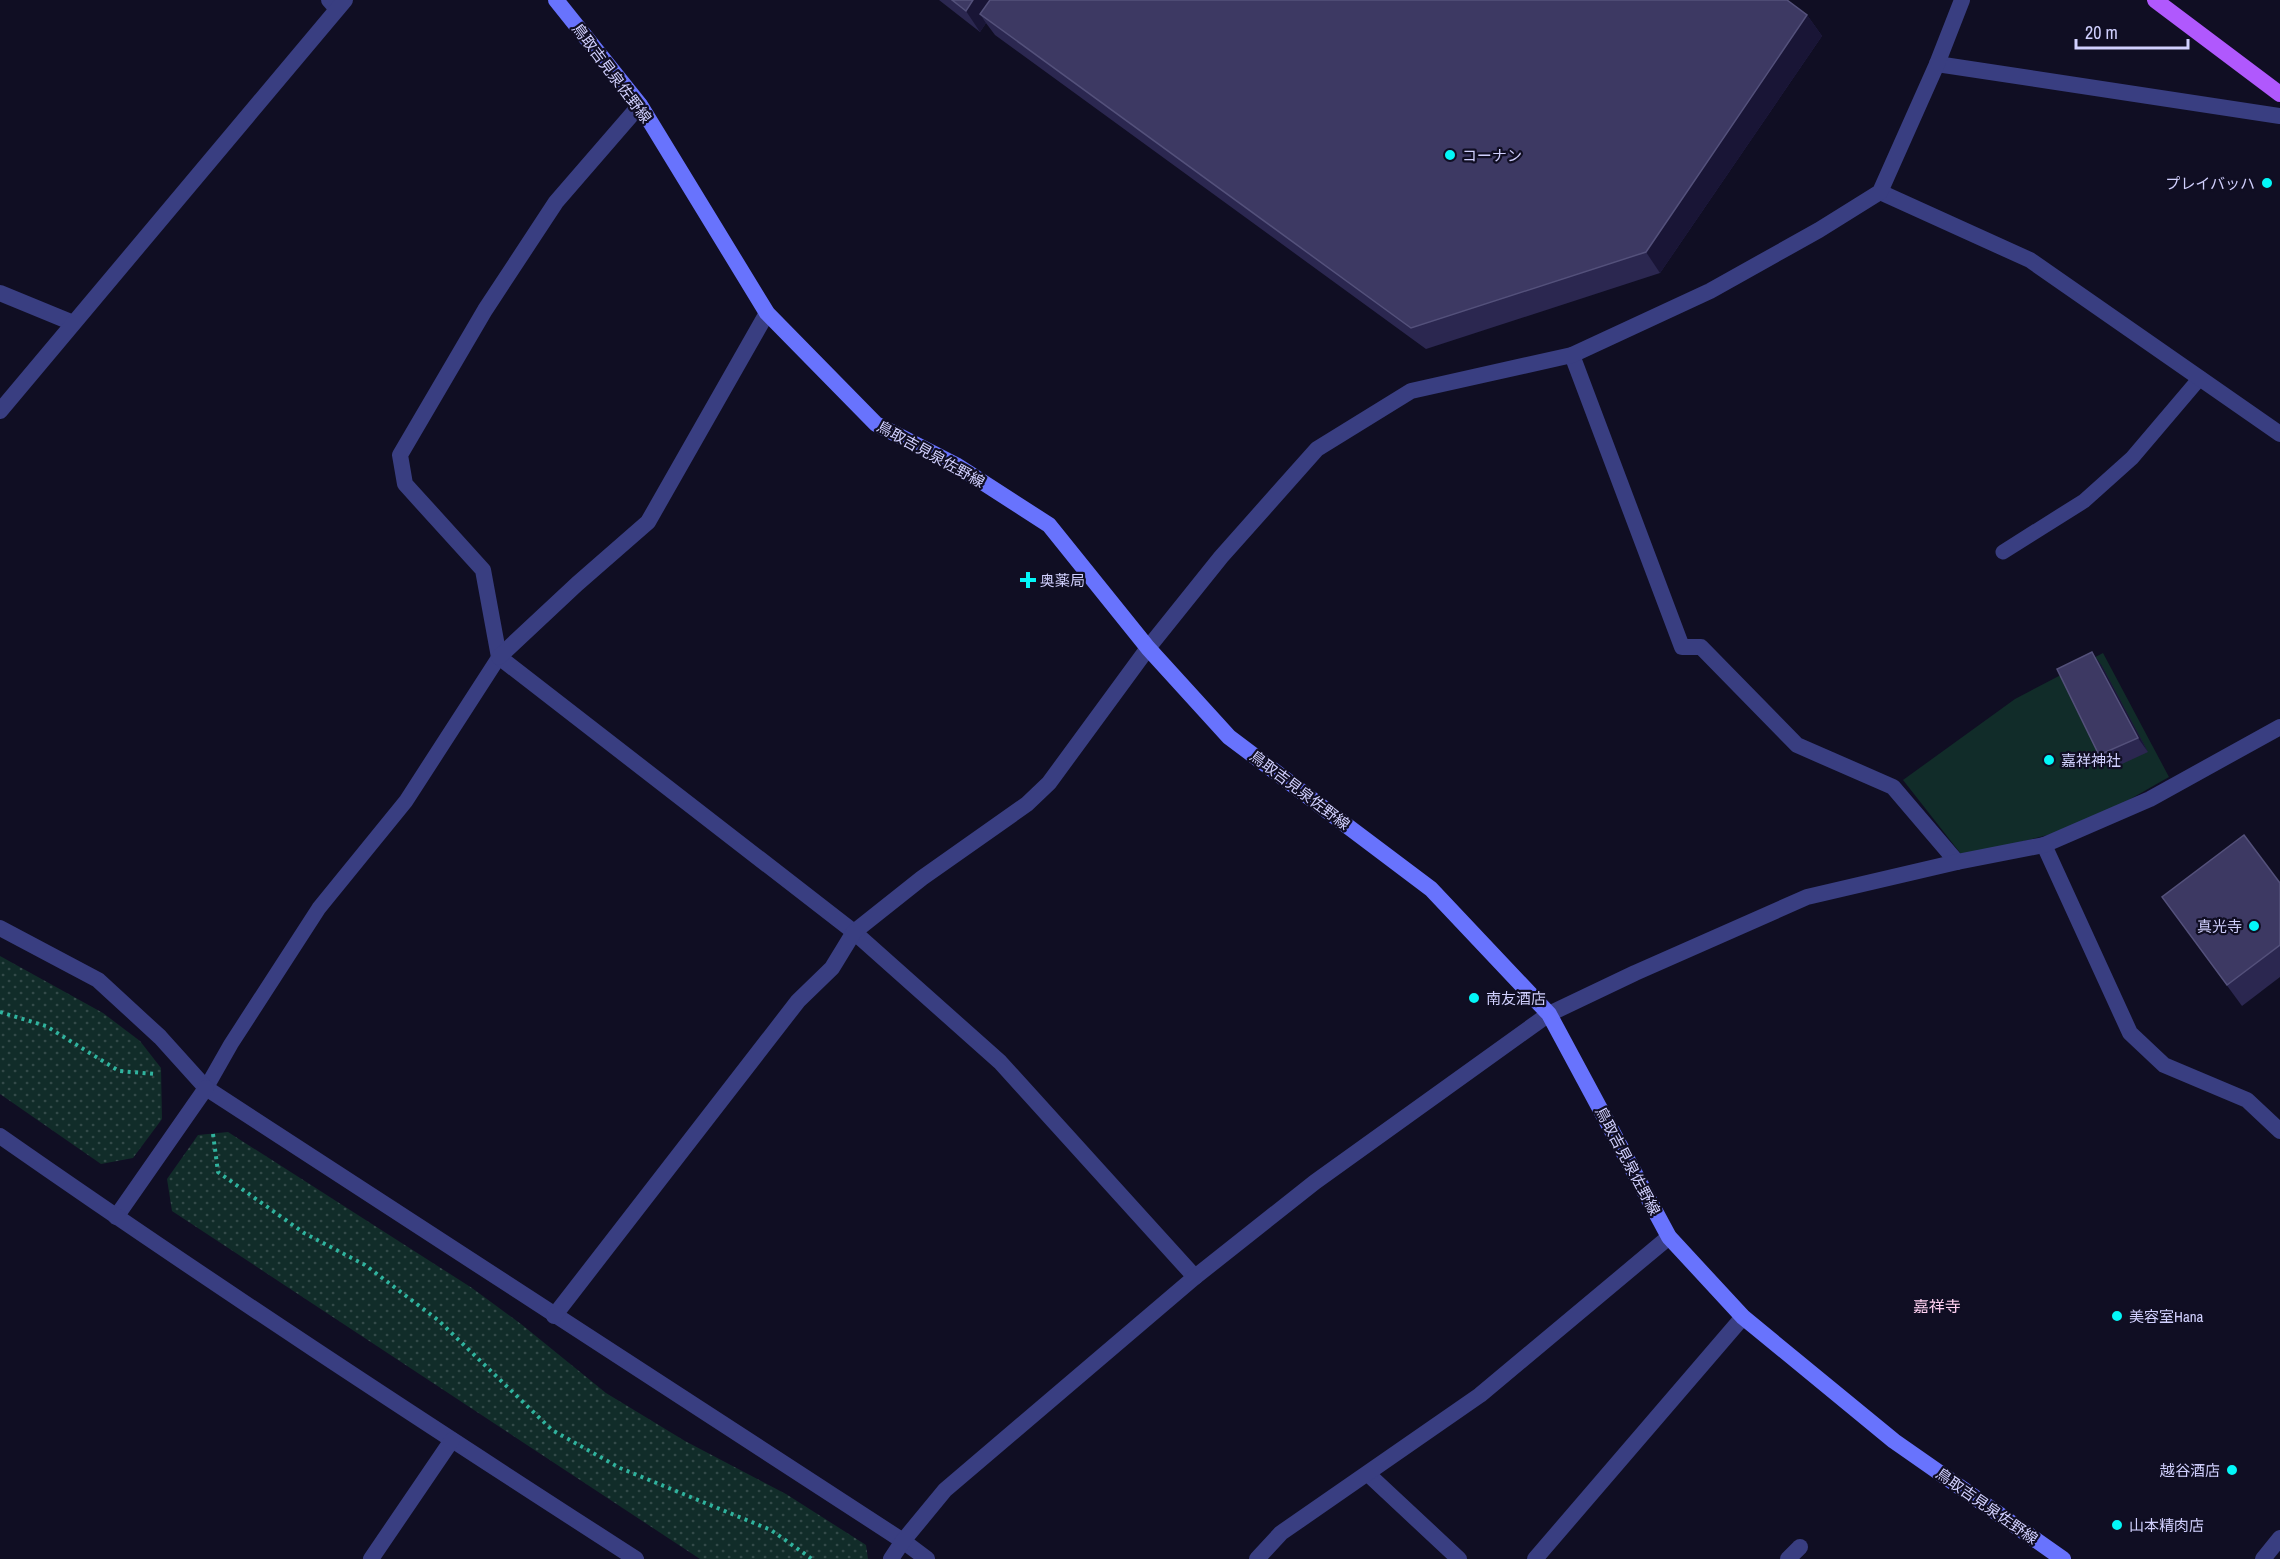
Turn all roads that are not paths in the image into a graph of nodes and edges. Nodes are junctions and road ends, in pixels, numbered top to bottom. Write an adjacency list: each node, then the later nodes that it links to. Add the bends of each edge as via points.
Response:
1 (556, 0): 7 (main road, 鳥取吉見泉佐野線)
2 (1962, 0): 5 (street)
3 (2155, 0): 6 (main road)
4 (337, 3): 12 (street)
5 (1937, 64): 8 (street); 9 (street)
6 (2280, 94)
7 (640, 105): 11 (main road, 鳥取吉見泉佐野線); 19 (street, via 556,202 485,310 400,455 405,484 483,570)
8 (2280, 116)
9 (1880, 192): 13 (street, via 1710,291); 14 (street, via 2030,260)
10 (0, 293): 12 (street)
11 (767, 313): 18 (main road, 鳥取吉見泉佐野線, via 876,424 956,465 1049,525); 19 (street, via 648,522)
12 (73, 323): 15 (street)
13 (1572, 356): 18 (street, via 1411,392 1317,449); 22 (street, via 1682,647 1701,647 1797,746 1893,787)
14 (2200, 378): 16 (street); 17 (lane, via 2132,458 2085,501)
15 (0, 411)
16 (2280, 434)
17 (2003, 552)
18 (1148, 648): 24 (street, via 1049,783 1027,804); 25 (main road, 鳥取吉見泉佐野線, via 1229,737 1431,889)
19 (499, 657): 24 (street); 26 (lane, via 406,801 319,908)
20 (2280, 727): 21 (street, via 2150,799)
21 (2044, 845): 22 (street); 27 (street, via 2130,1033 2164,1065 2247,1100)
22 (1958, 862): 25 (street, via 1807,897)
23 (0, 928): 26 (street, via 98,980 160,1037)
24 (854, 932): 31 (street, via 1000,1062); 32 (street, via 831,968 798,1001)
25 (1549, 1014): 30 (main road, 鳥取吉見泉佐野線); 31 (street, via 1315,1182)
26 (206, 1088): 29 (street); 32 (street)
27 (2280, 1131)
28 (0, 1136): 29 (street)
29 (116, 1217): 34 (street)
30 (1669, 1237): 33 (main road, 鳥取吉見泉佐野線); 35 (street, via 1480,1395)
31 (1195, 1277): 37 (street, via 945,1490)
32 (554, 1316): 37 (street)
33 (1743, 1317): 44 (street); 45 (main road, 鳥取吉見泉佐野線, via 1894,1441)
34 (452, 1440): 38 (street); 39 (street)
35 (1368, 1474): 42 (street, via 1281,1533); 43 (street)
36 (2280, 1538): 46 (street)
37 (903, 1541): 40 (street); 41 (street)
38 (371, 1559)
39 (636, 1559)
40 (891, 1559)
41 (927, 1559)
42 (1257, 1559)
43 (1459, 1559)
44 (1535, 1559)
45 (2063, 1559)
46 (2263, 1559)

